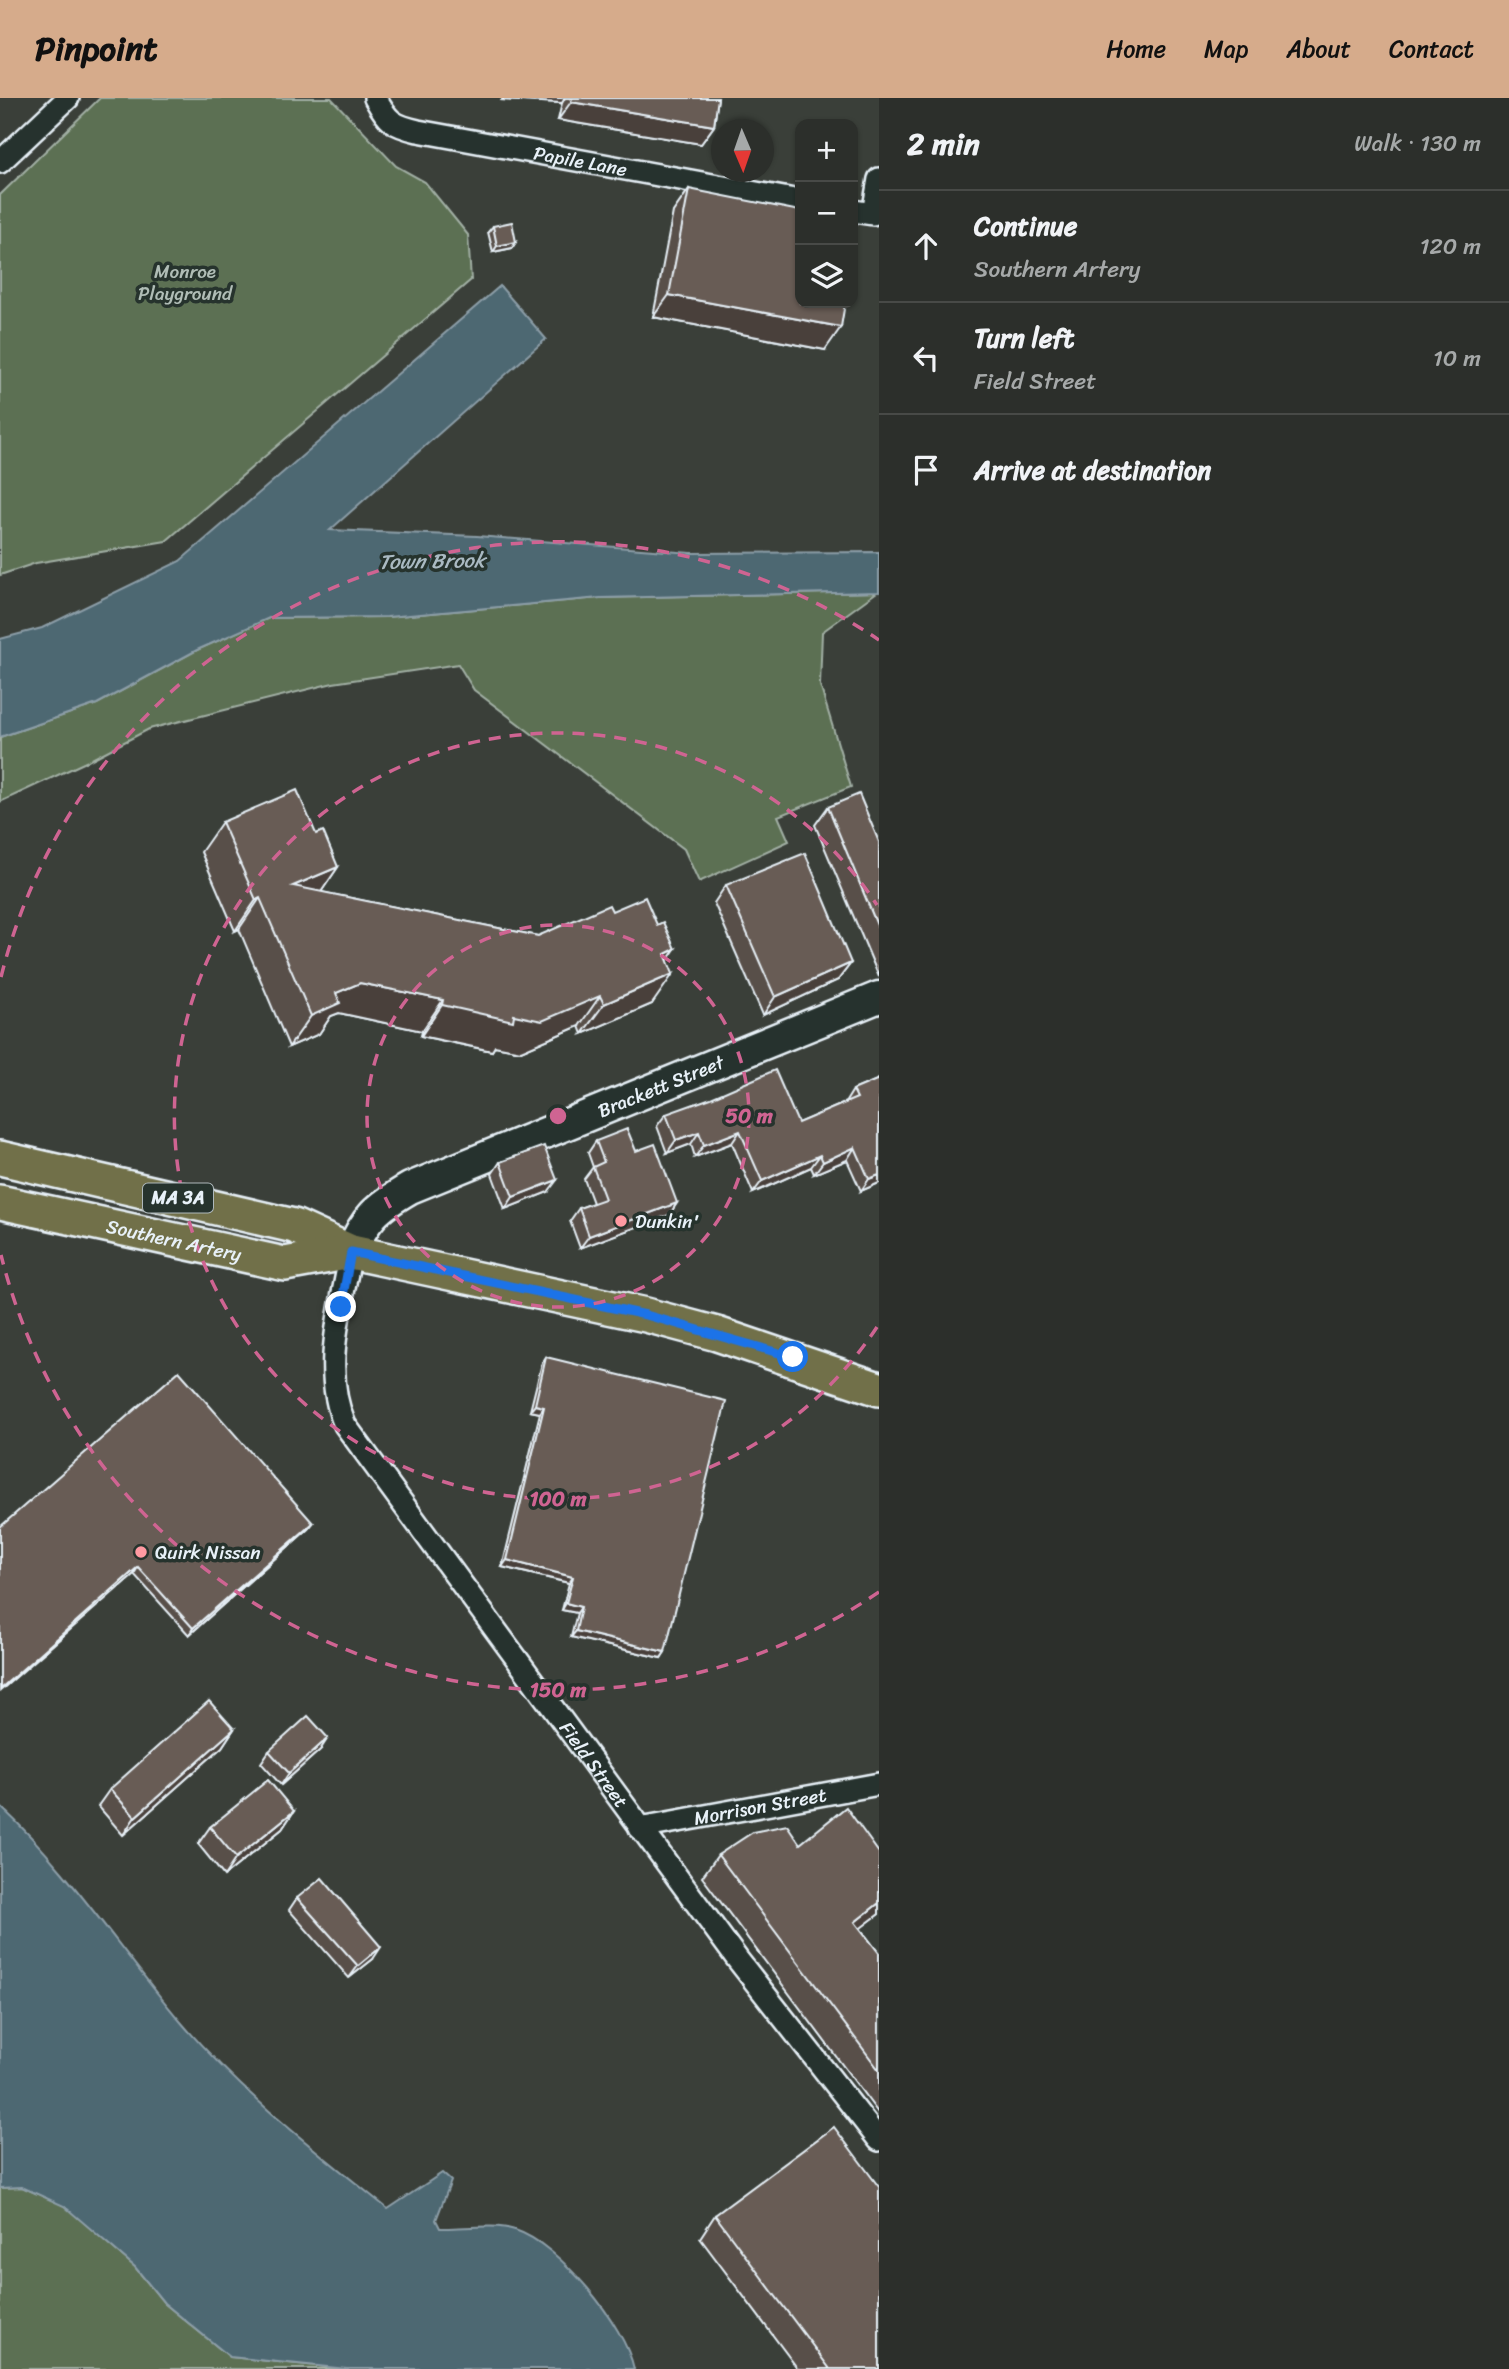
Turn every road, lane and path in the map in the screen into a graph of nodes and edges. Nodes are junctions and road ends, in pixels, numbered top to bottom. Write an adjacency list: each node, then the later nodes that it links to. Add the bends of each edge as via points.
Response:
1 (68, 98): 3 (street)
2 (375, 98): 5 (street, Papile Lane, via 395,125 418,131)
3 (0, 162)
4 (879, 179): 6 (street)
5 (795, 200)
6 (863, 212)
7 (879, 997): 10 (street, Brackett Street, via 410,1188 382,1205 362,1225)
8 (0, 1158): 10 (main road, Southern Artery / MA 3A, via 294,1226)
9 (0, 1202): 10 (main road, Southern Artery / MA 3A, via 285,1264)
10 (351, 1252): 11 (main road, Southern Artery / MA 3A, via 646,1315 781,1354); 13 (street, Field Street, via 333,1371 335,1402 345,1424)
11 (879, 1389)
12 (879, 1784): 13 (street, Morrison Street)
13 (640, 1828): 14 (street, Field Street)
14 (879, 2140)

